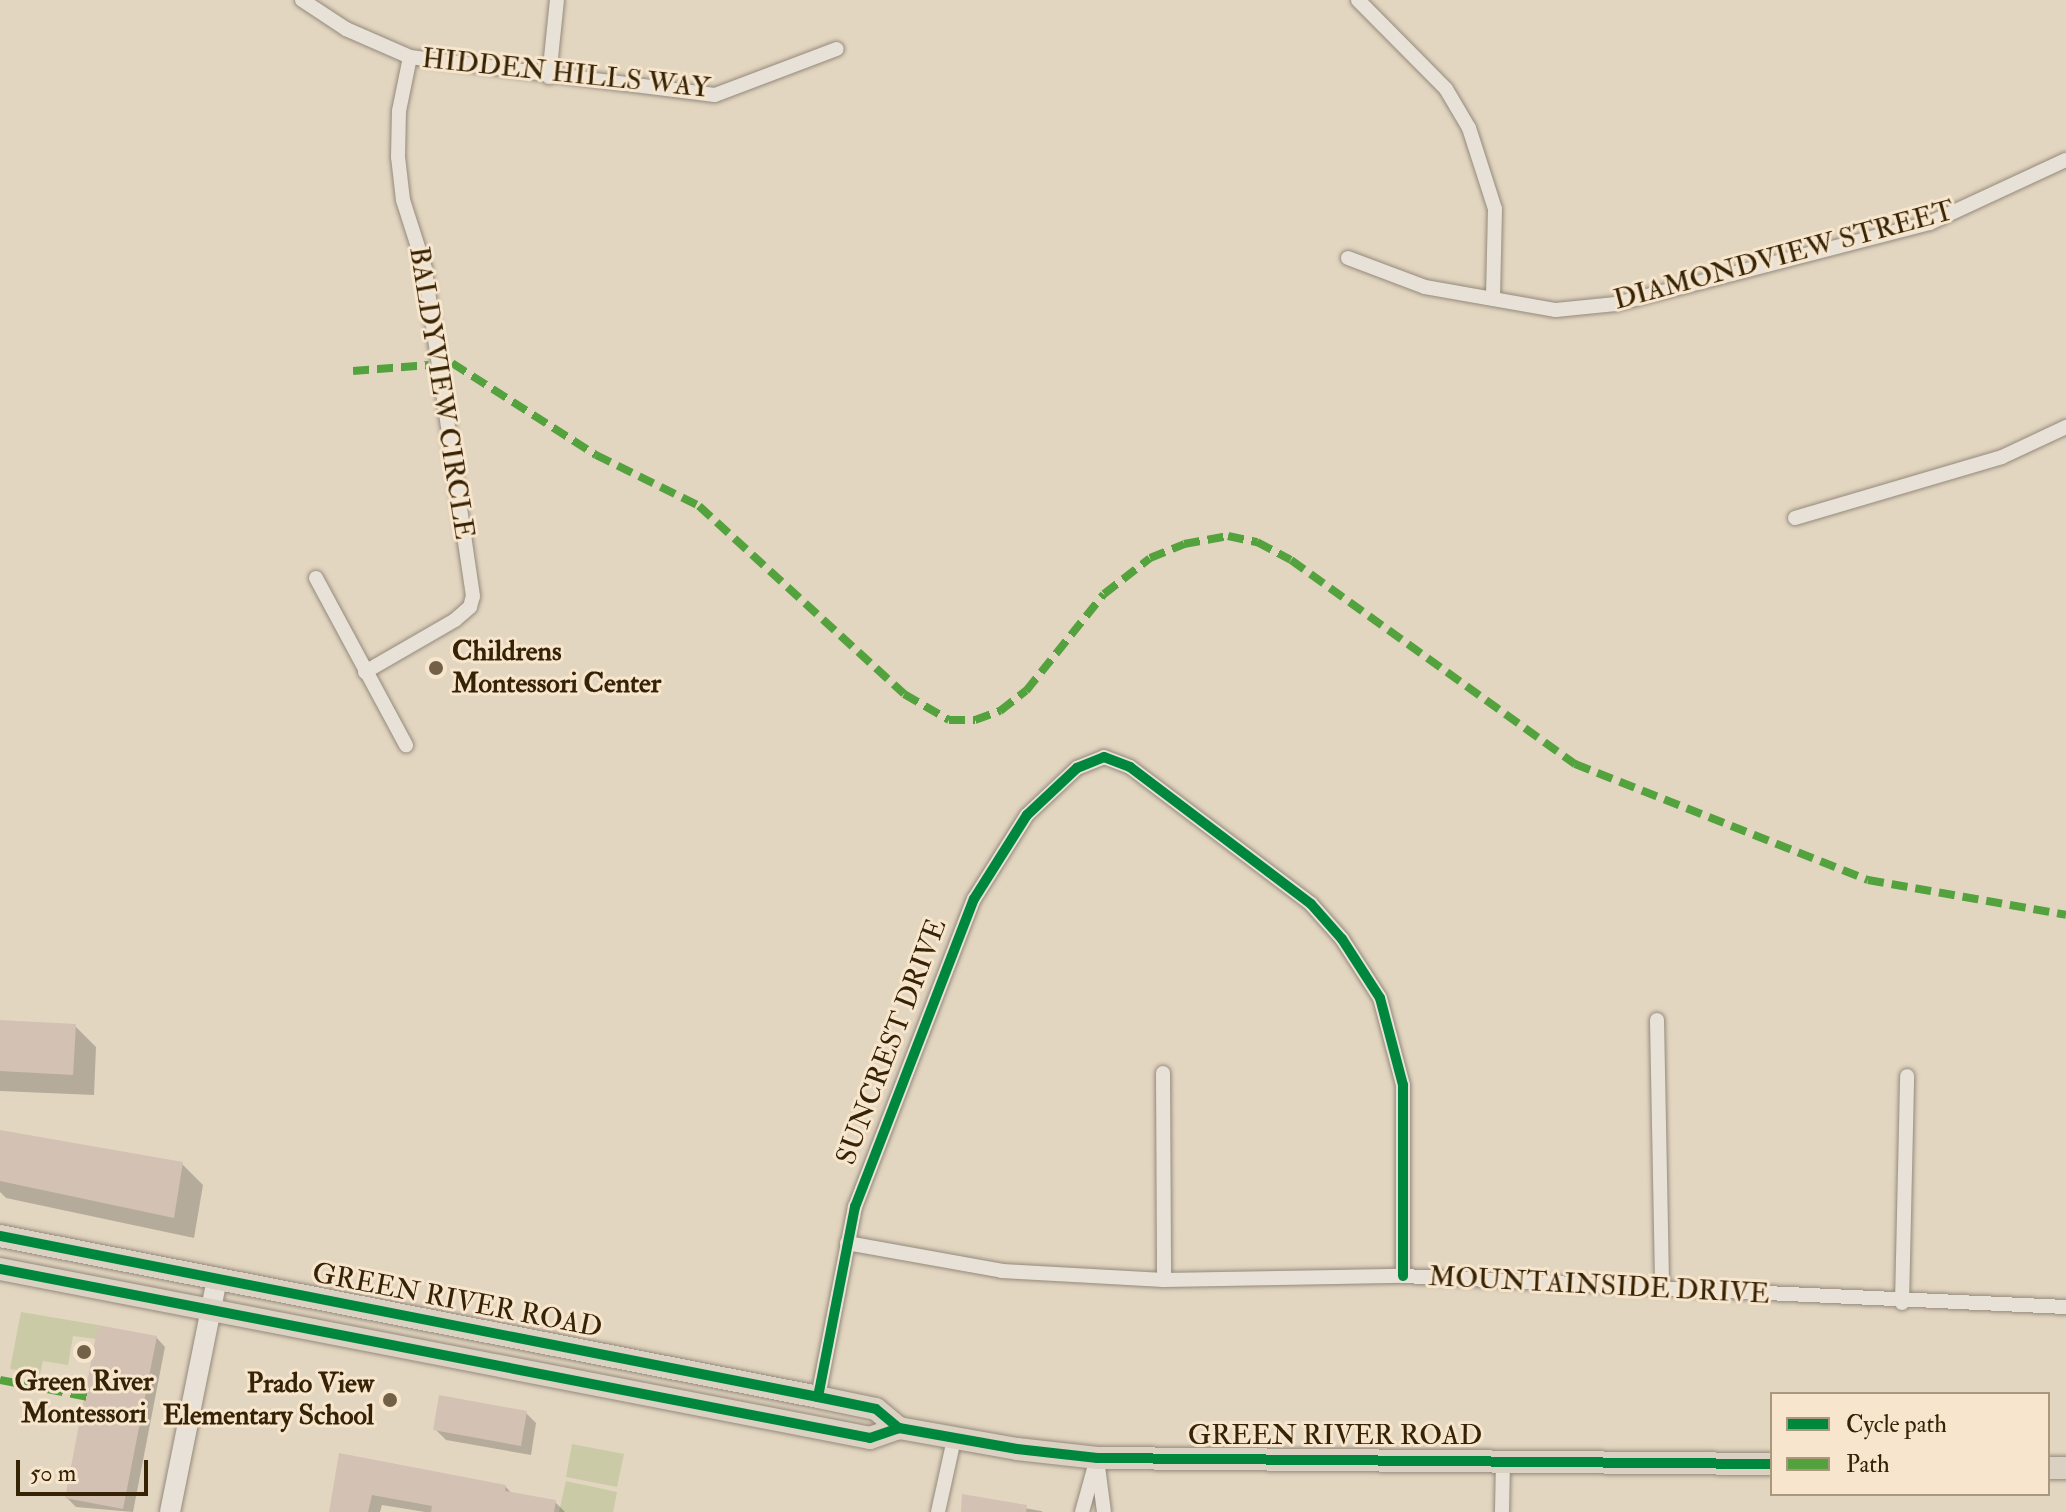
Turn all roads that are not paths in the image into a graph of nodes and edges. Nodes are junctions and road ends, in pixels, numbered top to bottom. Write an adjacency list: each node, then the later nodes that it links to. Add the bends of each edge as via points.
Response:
1 (302, 0): 5 (street, HIDDEN HILLS WAY, via 346,29)
2 (557, 0): 6 (street)
3 (1358, 0): 9 (street, via 1446,89 1469,128 1495,209)
4 (837, 49): 6 (street, HIDDEN HILLS WAY, via 715,95)
5 (410, 57): 6 (street, HIDDEN HILLS WAY); 13 (street, BALDYVIEW CIRCLE, via 399,111 400,171 428,283 473,596 470,607 455,620)
6 (549, 77)
7 (2066, 160): 9 (street, DIAMONDVIEW STREET, via 1930,223 1616,304 1556,310)
8 (1348, 258): 9 (street, DIAMONDVIEW STREET, via 1425,287)
9 (1493, 299)
10 (2066, 427): 11 (street, via 2002,457)
11 (1795, 518)
12 (316, 578): 13 (street)
13 (365, 672): 14 (street)
14 (406, 745)
15 (1657, 1020): 24 (street)
16 (1163, 1073): 23 (street)
17 (1907, 1076): 25 (street)
18 (0, 1236): 22 (main road, GREEN RIVER ROAD)
19 (847, 1243): 21 (street, SUNCREST DRIVE, via 867,1172 993,862 1027,815 1077,768 1104,757 1130,767 1311,904 1342,939 1380,998 1403,1085); 23 (street, MOUNTAINSIDE DRIVE, via 1002,1271); 30 (street, SUNCREST DRIVE)
20 (0, 1269): 27 (main road, GREEN RIVER ROAD)
21 (1403, 1276): 23 (street, MOUNTAINSIDE DRIVE); 24 (street, MOUNTAINSIDE DRIVE)
22 (217, 1278): 27 (street); 28 (main road, GREEN RIVER ROAD)
23 (1164, 1280)
24 (1662, 1289): 25 (street, MOUNTAINSIDE DRIVE)
25 (1902, 1303): 26 (street, MOUNTAINSIDE DRIVE)
26 (2066, 1307)
27 (210, 1308): 29 (main road, GREEN RIVER ROAD); 37 (street)
28 (529, 1339): 29 (main road); 30 (main road, GREEN RIVER ROAD)
29 (499, 1365): 31 (main road, GREEN RIVER ROAD)
30 (818, 1397): 31 (main road); 32 (main road, GREEN RIVER ROAD, via 876,1409)
31 (767, 1418): 32 (main road, GREEN RIVER ROAD, via 870,1438)
32 (899, 1428): 33 (main road, GREEN RIVER ROAD)
33 (954, 1439): 34 (main road, GREEN RIVER ROAD); 38 (street)
34 (1097, 1458): 35 (main road, GREEN RIVER ROAD); 39 (street); 40 (street)
35 (1503, 1460): 36 (main road, GREEN RIVER ROAD); 41 (street)
36 (1770, 1464)
37 (170, 1512)
38 (938, 1512)
39 (1082, 1512)
40 (1104, 1512)
41 (1502, 1512)

